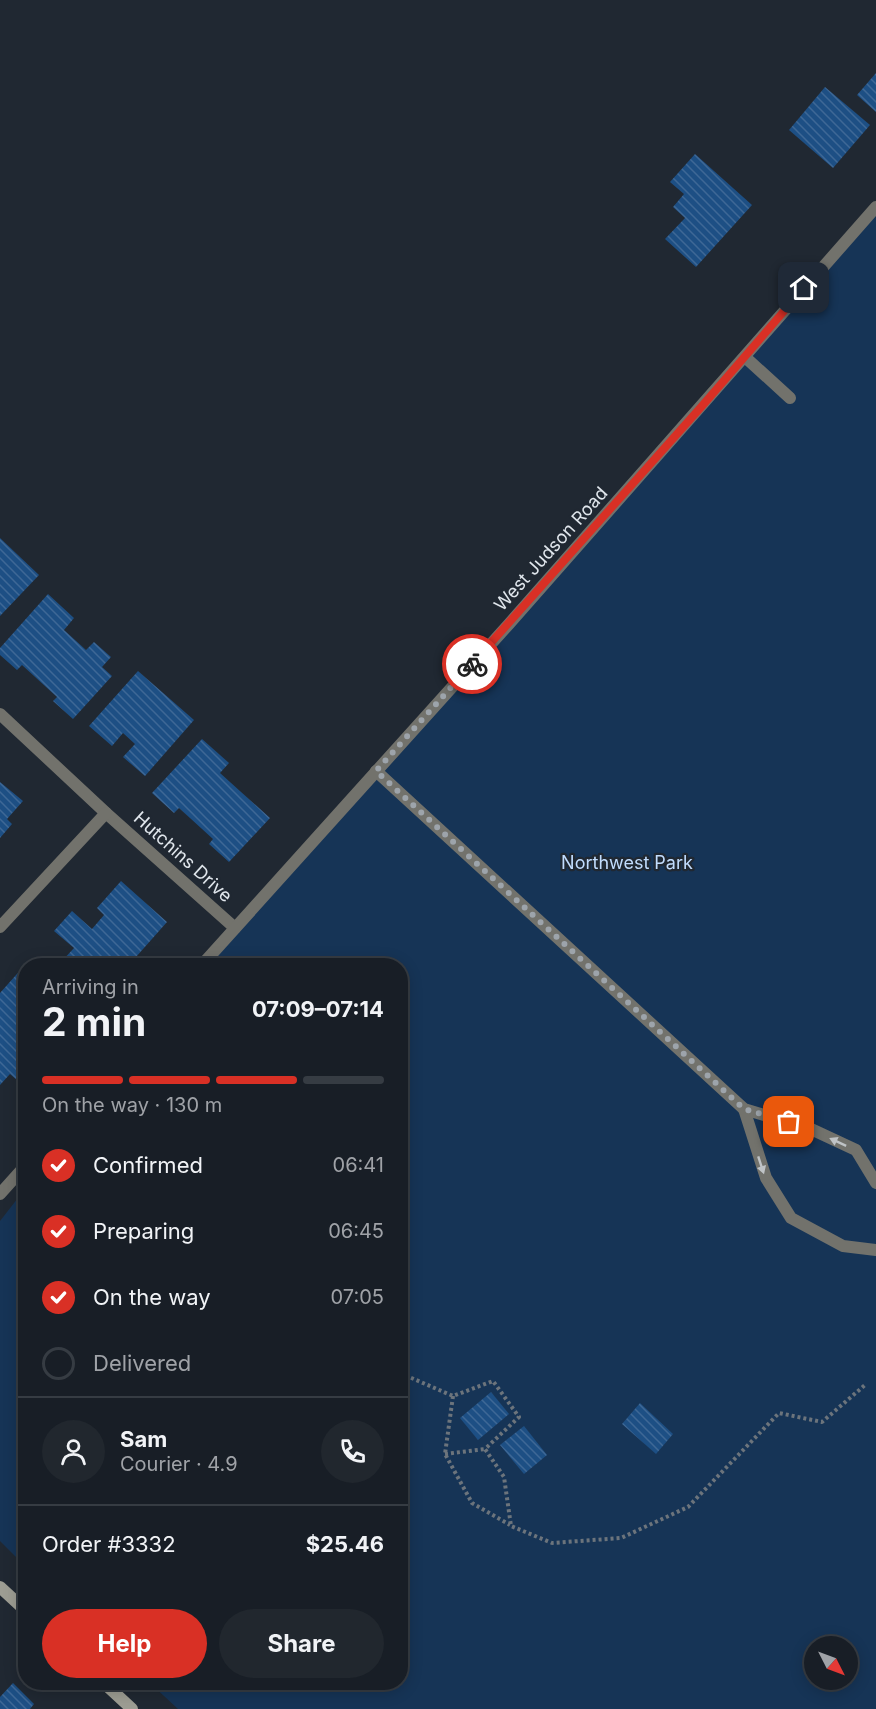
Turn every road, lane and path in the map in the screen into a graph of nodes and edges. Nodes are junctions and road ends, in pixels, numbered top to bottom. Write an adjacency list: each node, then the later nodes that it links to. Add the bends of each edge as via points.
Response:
1 (876, 207): 2 (street, West Judson Road)
2 (745, 357): 3 (street); 5 (street, West Judson Road)
3 (790, 398)
4 (0, 714): 6 (street, Hutchins Drive)
5 (376, 771): 8 (street, West Judson Road); 10 (street)
6 (106, 813): 7 (street, Hutchins Drive); 8 (street, Hutchins Drive)
7 (0, 927)
8 (235, 928): 9 (street, West Judson Road)
9 (208, 958)
10 (744, 1109): 12 (street, one-way to 10, via 856,1150 811,1129); 14 (street, one-way to 14, via 766,1178 791,1218 843,1246)
11 (18, 1174): 13 (street)
12 (876, 1183)
13 (0, 1194)
14 (876, 1250)
15 (408, 1376): 17 (path)
16 (865, 1385): 20 (path, via 822,1422 779,1413 688,1507 621,1538 552,1543)
17 (453, 1396): 18 (path, via 493,1381 519,1417); 19 (path)
18 (485, 1449): 19 (path); 20 (path, via 504,1477)
19 (445, 1454): 20 (path, via 472,1503)
20 (511, 1526)
21 (0, 1587): 22 (street)
22 (18, 1604)
23 (112, 1690): 24 (street)
24 (132, 1709)

